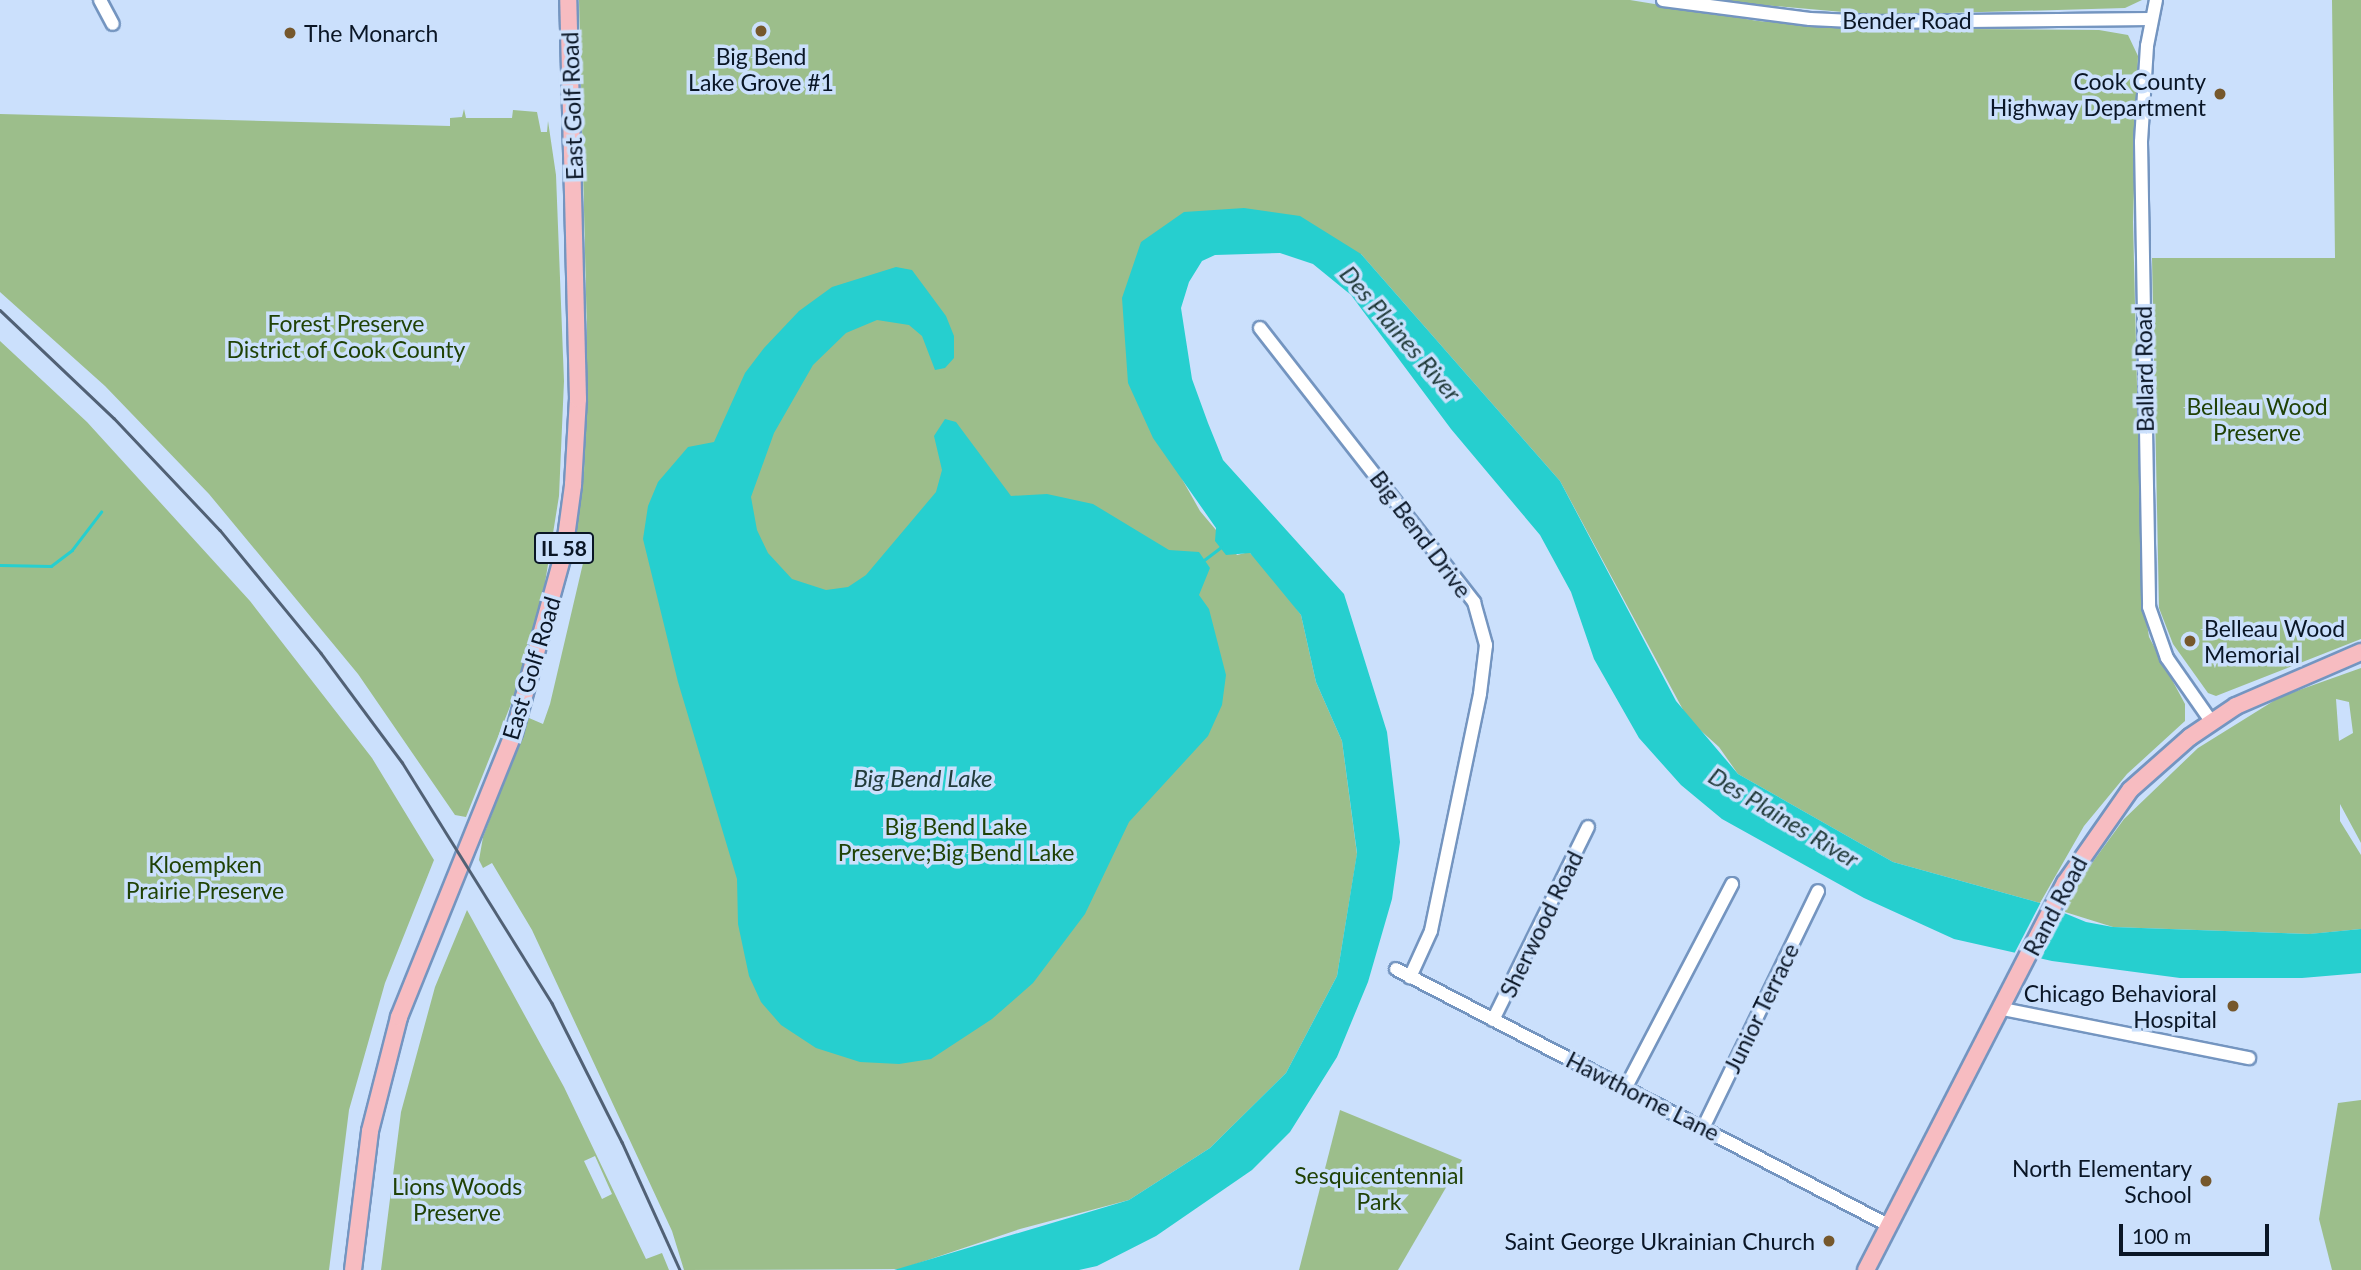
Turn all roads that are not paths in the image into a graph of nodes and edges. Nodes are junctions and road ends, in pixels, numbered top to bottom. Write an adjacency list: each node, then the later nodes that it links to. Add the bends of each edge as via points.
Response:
1 (100, 0): 6 (street)
2 (568, 0): 21 (main road, East Golf Road / IL 58, via 578,399 564,552 514,733 399,1017 370,1131)
3 (1663, 0): 5 (street, Bender Road, via 1836,20)
4 (2156, 0): 5 (street, Ballard Road)
5 (2151, 19): 9 (street, Ballard Road, via 2141,142 2149,607 2167,658)
6 (113, 24)
7 (1260, 328): 14 (street, Big Bend Drive, via 1474,602 1486,645 1480,694 1430,931)
8 (2361, 652): 9 (main road, Rand Road, via 2261,694)
9 (2211, 721): 15 (main road, Rand Road, via 2130,790 2087,846)
10 (1588, 827): 16 (street, Sherwood Road)
11 (1732, 884): 18 (street)
12 (1818, 891): 19 (street, Junior Terrace)
13 (1396, 969): 14 (street, Hawthorne Lane)
14 (1410, 977): 16 (street, Hawthorne Lane)
15 (2003, 1009): 17 (street); 20 (main road, Rand Road)
16 (1493, 1020): 18 (street, Hawthorne Lane)
17 (2249, 1058)
18 (1626, 1087): 19 (street, Hawthorne Lane)
19 (1704, 1126): 20 (street, Hawthorne Lane)
20 (1888, 1225): 22 (main road, Rand Road)
21 (353, 1270)
22 (1866, 1270)

